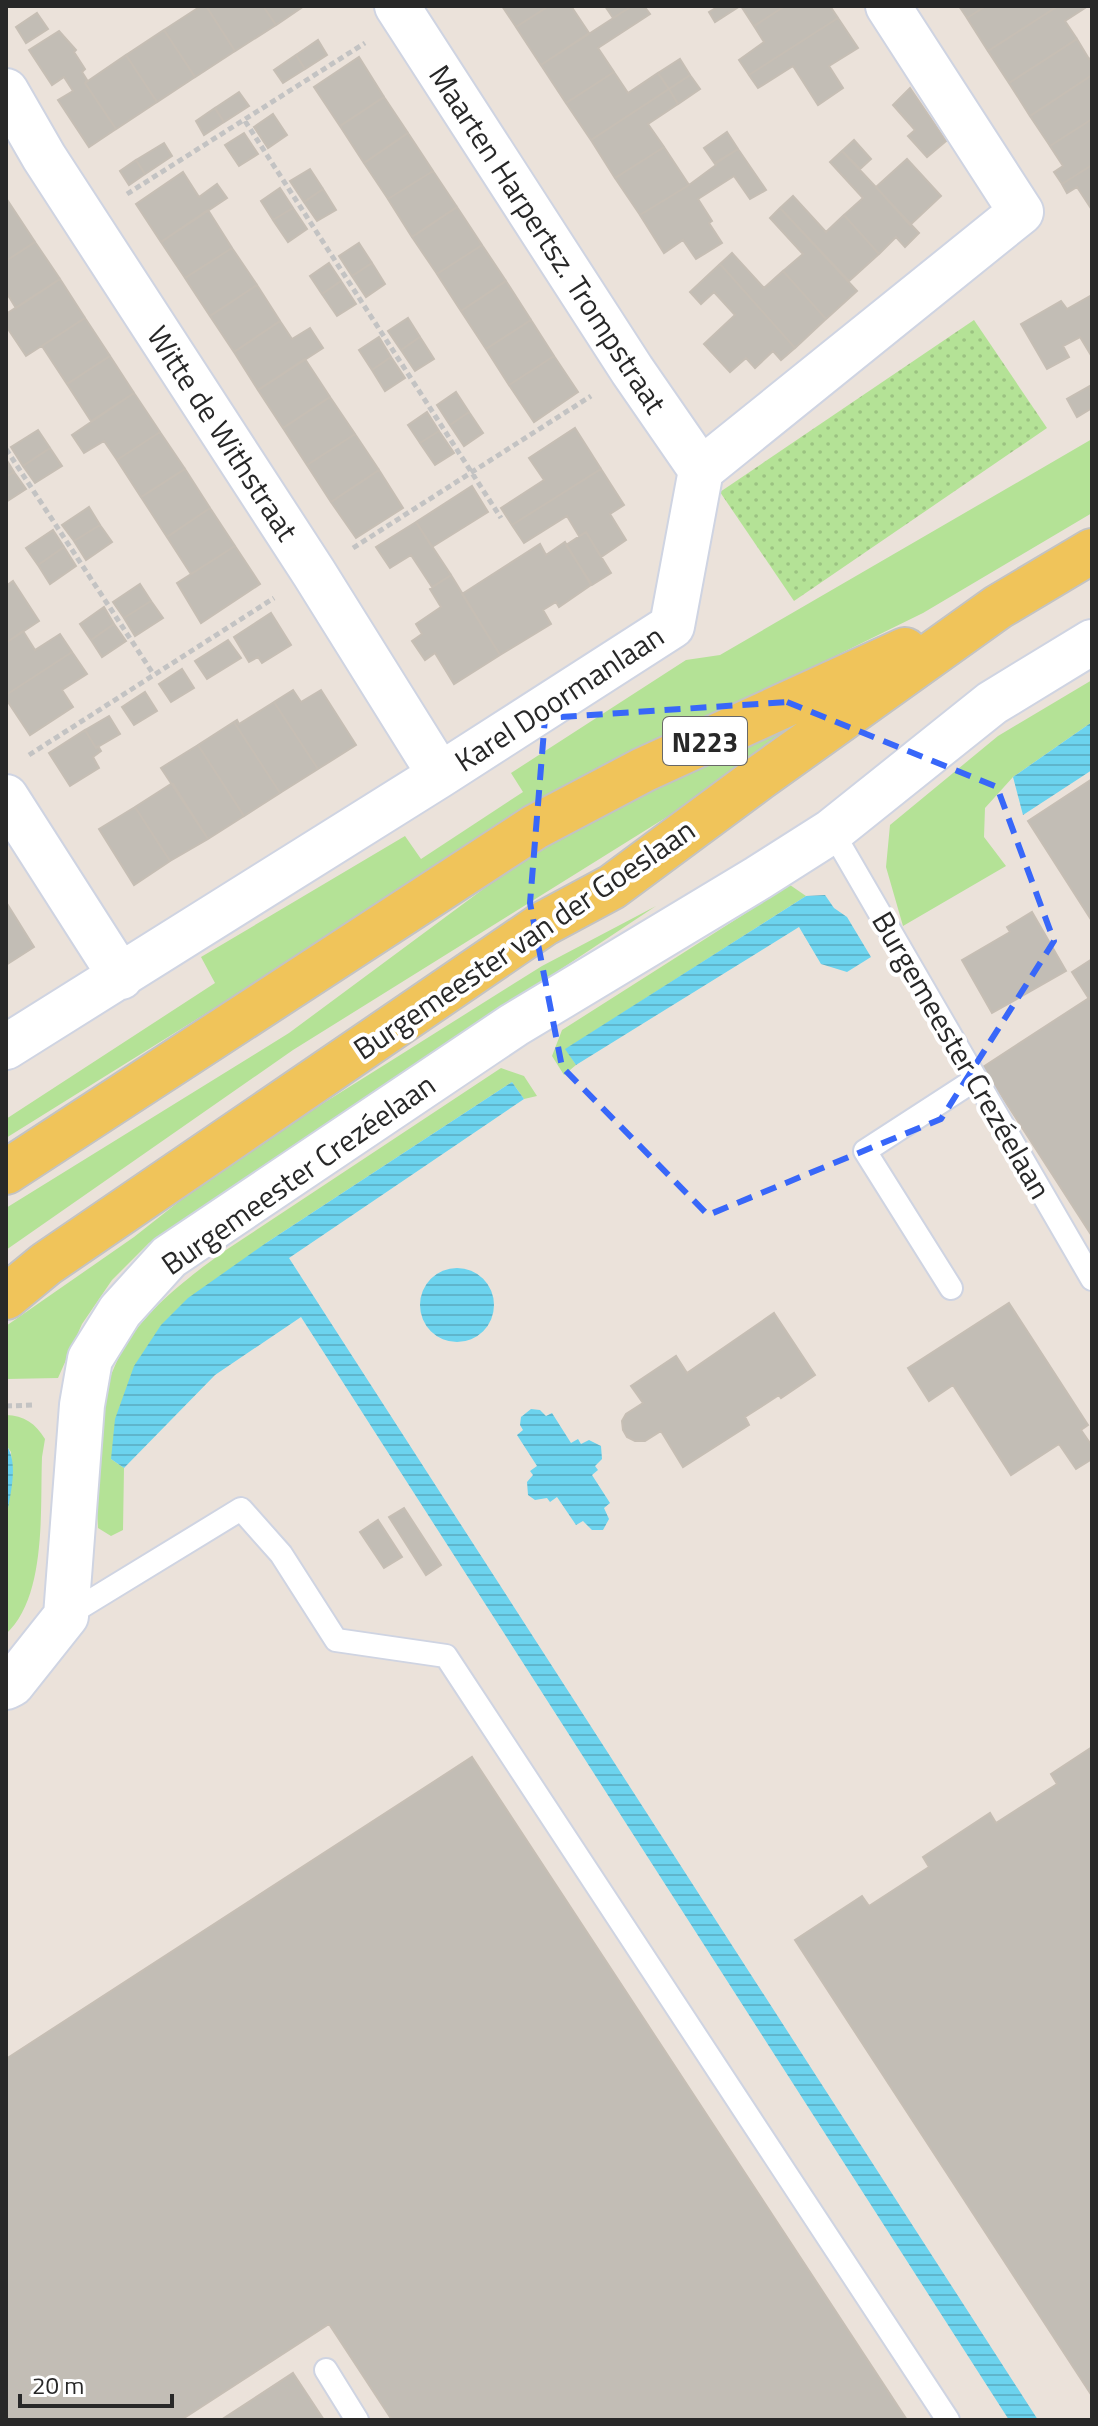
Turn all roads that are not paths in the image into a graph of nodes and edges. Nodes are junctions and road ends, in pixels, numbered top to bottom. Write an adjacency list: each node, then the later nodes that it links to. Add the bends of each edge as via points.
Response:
1 (888, 6): 4 (street, via 1021,212)
2 (386, 22): 4 (street, Maarten Harpertsz. Trompstraat)
3 (6, 91): 8 (street, Witte de Withstraat)
4 (701, 470): 8 (street, Karel Doormanlaan, via 672,626)
5 (1092, 551): 6 (main road, Burgemeester van der Goeslaan / N223)
6 (998, 607): 14 (main road, Burgemeester van der Goeslaan / N223, via 643,770 535,827); 15 (main road, Burgemeester van der Goeslaan / N223, via 612,887 545,923)
7 (1092, 642): 10 (street, Burgemeester Crezéelaan, via 992,703)
8 (440, 775): 11 (street, Karel Doormanlaan)
9 (6, 797): 11 (street)
10 (832, 831): 13 (lane, Burgemeester Crezéelaan); 20 (street, Burgemeester Crezéelaan, via 514,1025 169,1257 120,1311 90,1359)
11 (121, 977): 12 (street, Karel Doormanlaan)
12 (6, 1047)
13 (976, 1079): 16 (lane, Burgemeester Crezéelaan); 18 (lane, via 865,1151)
14 (6, 1172)
15 (46, 1264): 17 (main road, Burgemeester van der Goeslaan / N223); 19 (main road, Burgemeester van der Goeslaan / N223)
16 (1092, 1279)
17 (6, 1285)
18 (951, 1288)
19 (6, 1297)
20 (66, 1616): 21 (street); 24 (lane, via 241,1509 281,1554 336,1640 446,1656)
21 (6, 1687)
22 (326, 2370): 23 (lane)
23 (357, 2420)
24 (948, 2420)

